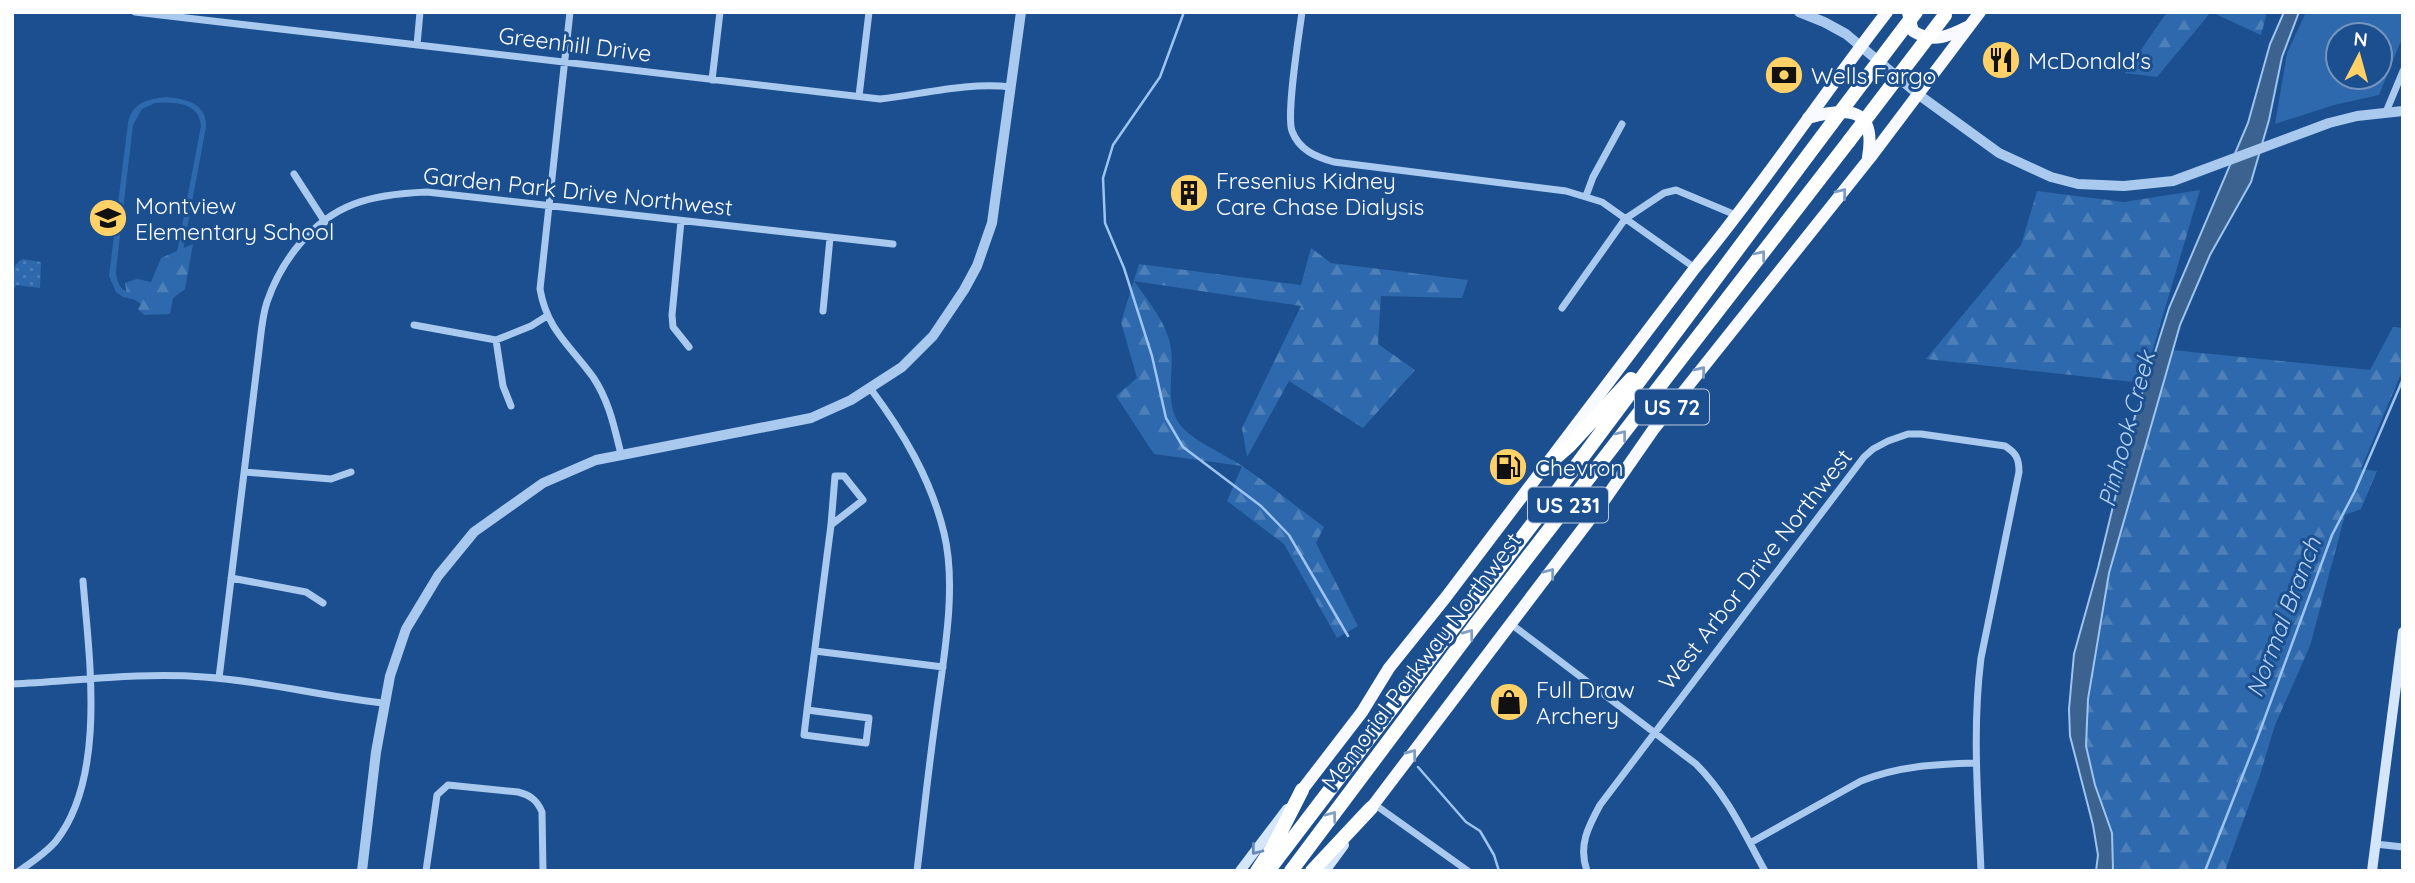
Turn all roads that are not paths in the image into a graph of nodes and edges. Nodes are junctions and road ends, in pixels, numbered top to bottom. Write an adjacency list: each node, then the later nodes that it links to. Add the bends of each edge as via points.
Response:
1 (135, 12): 15 (street, Greenhill Drive)
2 (421, 12): 15 (street)
3 (570, 12): 17 (street)
4 (720, 12): 19 (street)
5 (869, 12): 22 (street)
6 (1021, 12): 20 (street)
7 (1302, 12): 29 (street, via 1292,131 1315,157)
8 (1799, 12): 16 (street, via 1825,22)
9 (1887, 12): 16 (highway, US 72)
10 (1908, 12): 14 (highway, via 1913,31 1923,37 1942,39)
11 (1916, 12): 44 (highway, Memorial Parkway Northwest / US 231, bridge)
12 (1980, 12): 14 (highway, US 72)
13 (1946, 14): 80 (highway, Memorial Parkway Northwest / US 231, one-way to 13, bridge)
14 (1970, 26): 21 (highway, US 72)
15 (416, 45): 17 (street, Greenhill Drive)
16 (1861, 46): 21 (street); 25 (highway, US 72)
17 (564, 62): 19 (street, Greenhill Drive); 30 (street)
18 (2403, 71): 24 (street)
19 (712, 79): 22 (street, Greenhill Drive)
20 (1011, 87): 22 (street, Greenhill Drive, via 988,84 880,99); 45 (street, via 992,223 977,266 918,353)
21 (1919, 95): 24 (street, via 1999,153 2052,177 2078,184 2124,186 2173,181 2329,123); 27 (highway, US 72)
22 (859, 96)
23 (2403, 111): 24 (street)
24 (2386, 112)
25 (1808, 118): 27 (highway, via 1834,111 1851,111 1861,117 1869,129); 31 (highway, US 72)
26 (1622, 124): 29 (street)
27 (1867, 161): 55 (highway, US 72, one-way to 27, via 1654,430)
28 (294, 174): 34 (street)
29 (1586, 196): 32 (street)
30 (548, 206): 33 (street, Garden Park Drive Northwest); 34 (street, Garden Park Drive Northwest, via 428,192 399,193 353,204); 40 (street, via 540,289)
31 (1738, 216): 32 (street, via 1676,190); 37 (highway, US 72)
32 (1625, 219): 37 (street); 38 (street)
33 (681, 221): 35 (street, Garden Park Drive Northwest); 43 (street, via 672,315 673,327)
34 (325, 222): 49 (street, Garden Park Drive Northwest, via 290,257 267,303)
35 (830, 238): 36 (street, Garden Park Drive Northwest); 39 (street)
36 (893, 244)
37 (1695, 268): 48 (highway, US 72)
38 (1562, 308)
39 (823, 311)
40 (547, 316): 42 (street); 47 (street, via 607,401)
41 (414, 325): 42 (street)
42 (496, 340): 46 (street)
43 (689, 347)
44 (1657, 358): 48 (highway, via 1635,374); 79 (highway, Memorial Parkway Northwest / US 231)
45 (870, 388): 47 (street, via 811,418); 58 (street, via 912,450 945,535 949,580)
46 (511, 406)
47 (621, 454): 62 (street, via 544,483 474,532 438,576 406,629)
48 (1546, 466): 66 (highway, US 72, via 1389,668 1362,712)
49 (245, 472): 50 (street, via 331,479); 52 (street, Garden Park Drive Northwest)
50 (351, 472)
51 (831, 524): 51 (street, via 835,476 844,476 863,500); 57 (street)
52 (231, 578): 54 (street, via 306,592); 59 (street, Garden Park Drive Northwest)
53 (83, 580): 60 (street)
54 (323, 603)
55 (1511, 624): 64 (street); 67 (highway, US 72, one-way to 55)
56 (2403, 632): 69 (main road)
57 (815, 651): 58 (street); 63 (street)
58 (943, 667): 76 (street)
59 (219, 678): 60 (street); 62 (street)
60 (91, 679): 61 (street); 72 (street, via 87,752 78,801 56,841)
61 (12, 684)
62 (384, 703): 73 (street)
63 (807, 710): 63 (street, via 869,718 866,743 804,735)
64 (1654, 731): 65 (street, West Arbor Drive Northwest, via 1873,449 1921,434 2004,446 2016,453 2019,472 1981,658); 68 (street, via 1713,781); 83 (street, West Arbor Drive Northwest, via 1588,828 1583,848)
65 (1976, 763): 68 (street, via 1908,767 1877,775); 85 (street)
66 (1302, 790): 77 (main road, one-way to 77); 78 (highway, US 72)
67 (1373, 806): 71 (street); 81 (highway, US 72); 82 (main road)
68 (1750, 843): 84 (street)
69 (2375, 844): 70 (street); 86 (main road)
70 (2403, 848)
71 (1465, 870)
72 (19, 871)
73 (362, 871)
74 (426, 871): 75 (street, via 437,795 448,785 517,792 538,803)
75 (543, 871)
76 (917, 871)
77 (1240, 871)
78 (1257, 871)
79 (1268, 871)
80 (1291, 871)
81 (1312, 871)
82 (1325, 871)
83 (1587, 871)
84 (1765, 871)
85 (1981, 871)
86 (2372, 871)

